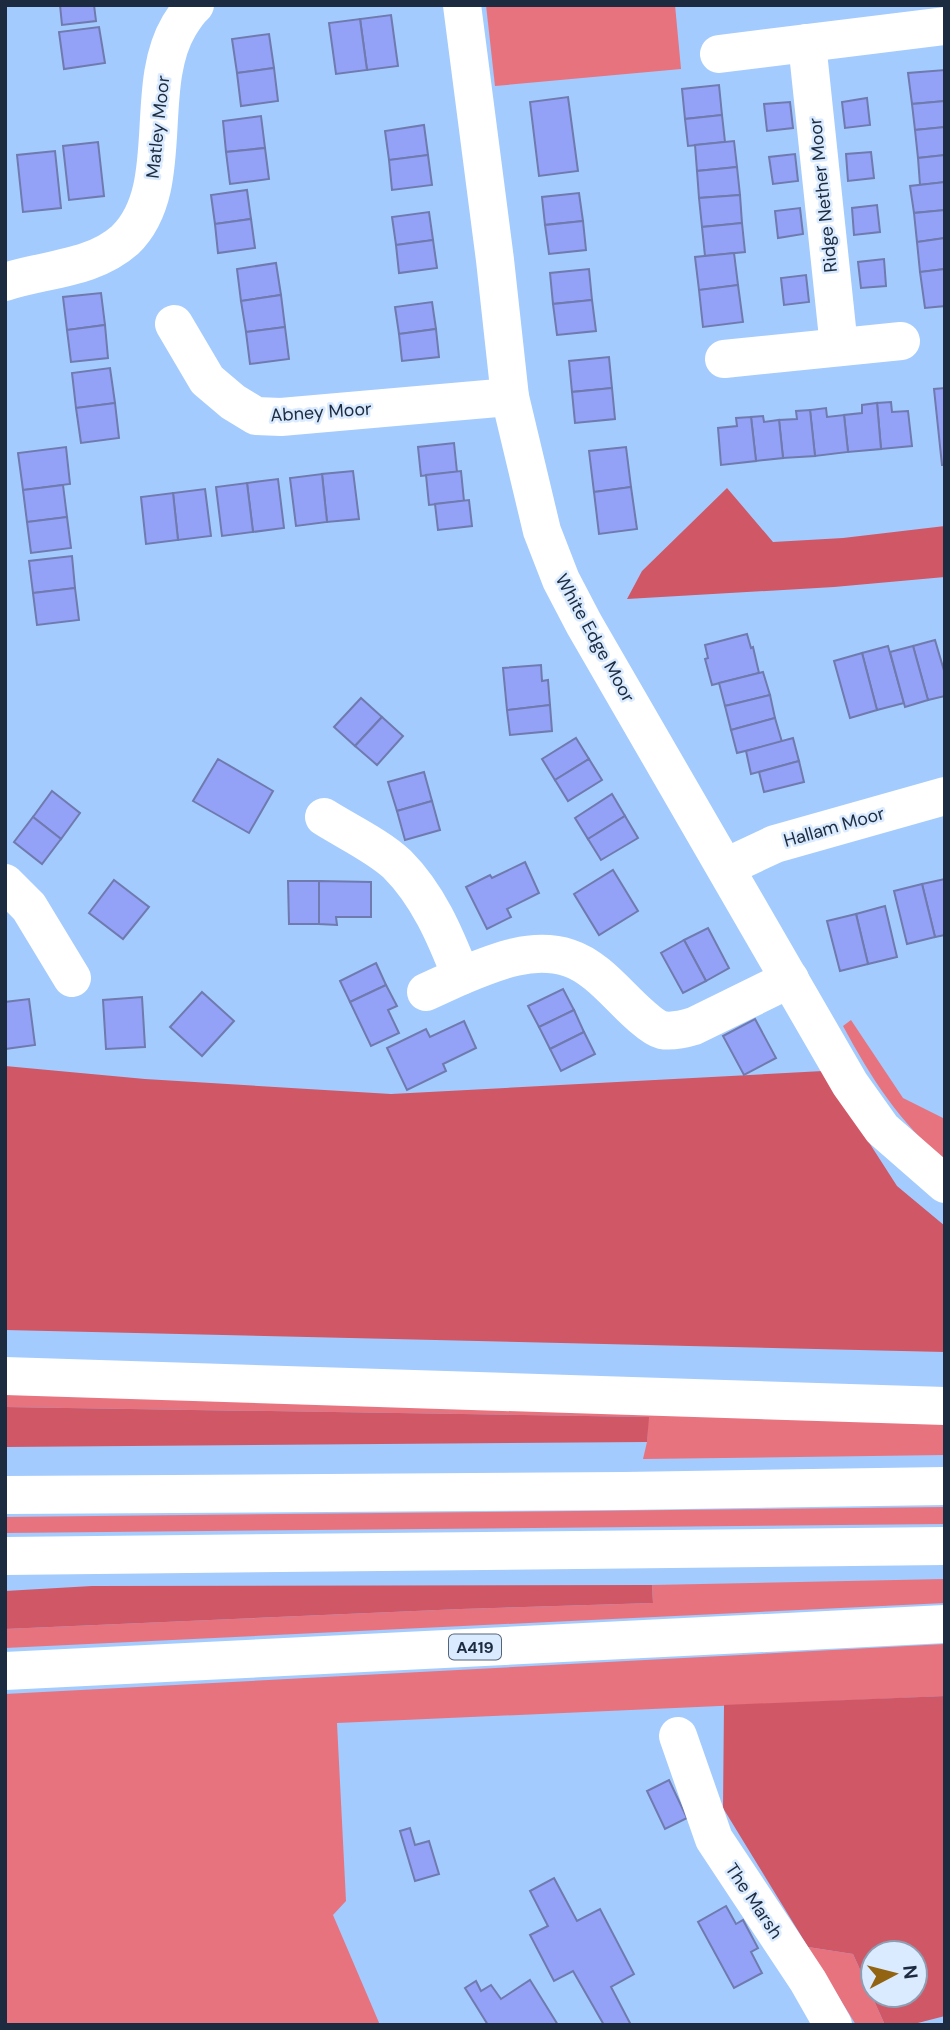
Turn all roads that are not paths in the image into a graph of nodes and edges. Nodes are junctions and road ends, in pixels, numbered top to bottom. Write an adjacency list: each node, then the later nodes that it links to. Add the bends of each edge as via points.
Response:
1 (462, 5): 11 (main road, White Edge Moor)
2 (190, 7): 6 (main road, Matley Moor, via 172,38 161,80 157,163 140,221 124,240 101,255)
3 (945, 26): 4 (main road)
4 (807, 43): 5 (main road); 9 (main road, Ridge Nether Moor)
5 (719, 54)
6 (5, 282)
7 (174, 324): 11 (main road, Abney Moor, via 207,380 256,416)
8 (901, 341): 9 (main road)
9 (839, 347): 10 (main road)
10 (724, 359)
11 (510, 397): 14 (main road, White Edge Moor, via 542,531 561,580)
12 (945, 796): 14 (main road, Hallam Moor, via 775,844)
13 (324, 817): 16 (main road, via 396,863 443,930)
14 (726, 867): 18 (main road, White Edge Moor)
15 (5, 883): 17 (main road, via 29,907)
16 (461, 976): 18 (main road, via 527,955 571,959 661,1030 694,1026); 19 (main road)
17 (72, 978)
18 (790, 979): 20 (main road, White Edge Moor, via 850,1084 883,1129)
19 (426, 992)
20 (945, 1184)
21 (5, 1376): 22 (main road)
22 (945, 1406)
23 (945, 1486): 24 (main road)
24 (5, 1495)
25 (945, 1546): 26 (main road)
26 (5, 1556)
27 (945, 1624): 28 (main road, A419)
28 (5, 1671)
29 (695, 1755): 30 (main road, The Marsh, via 714,1839)
30 (834, 2025)

